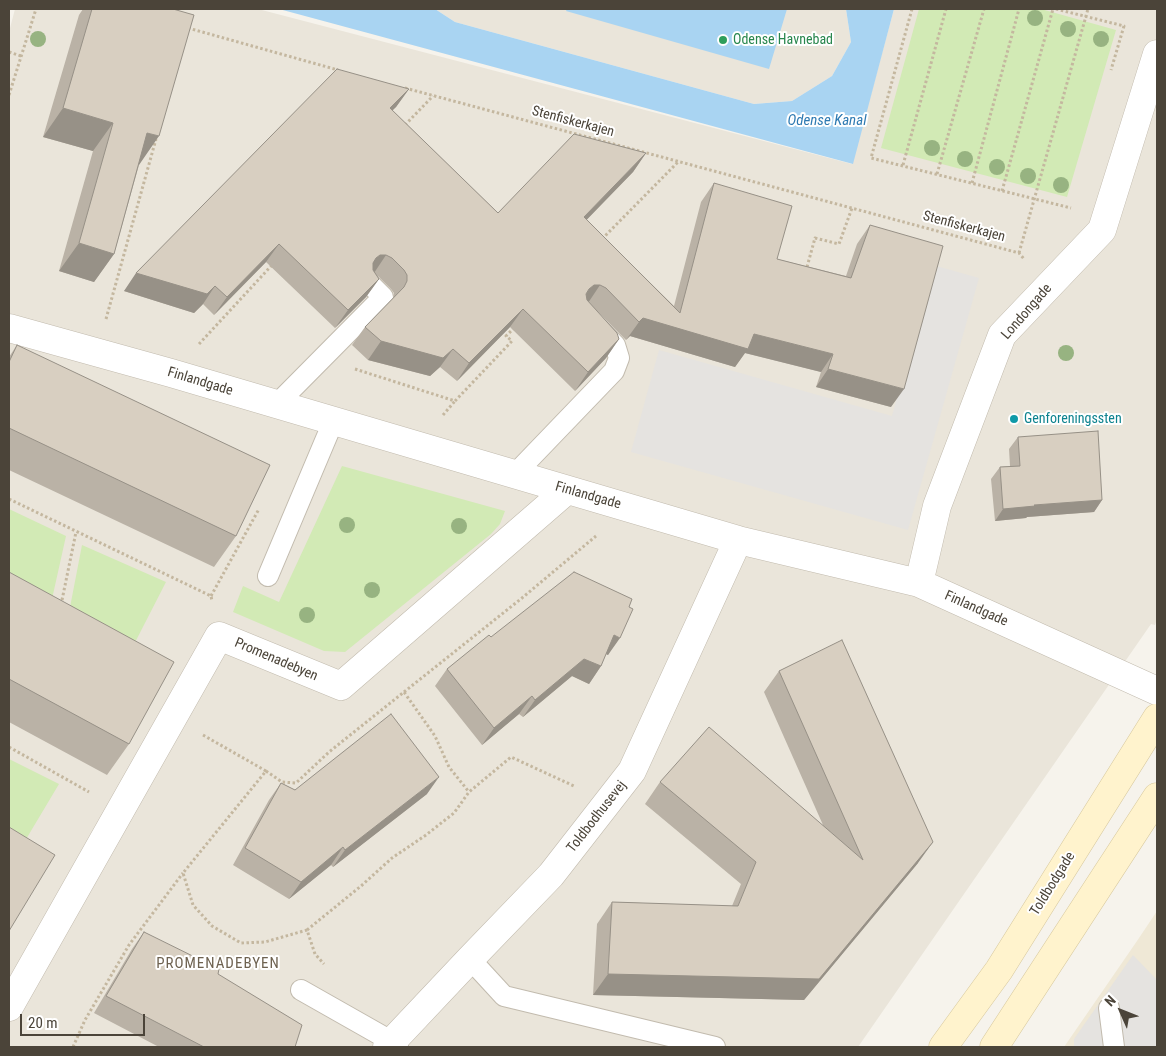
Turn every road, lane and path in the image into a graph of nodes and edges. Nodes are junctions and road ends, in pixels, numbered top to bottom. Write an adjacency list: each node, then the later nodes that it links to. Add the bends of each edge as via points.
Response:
1 (36, 9): 12 (path)
2 (912, 9): 21 (path, via 871,158)
3 (946, 9): 21 (path)
4 (984, 9): 22 (path)
5 (1019, 9): 23 (path)
6 (1055, 9): 8 (path); 24 (path)
7 (1088, 9): 8 (path)
8 (1085, 17): 13 (path, via 1124,26); 25 (path)
9 (184, 35): 14 (path, via 186,28)
10 (9, 52): 12 (path)
11 (1157, 54): 48 (street, Londongade, via 1102,230 1002,335 937,506)
12 (21, 56): 16 (path)
13 (1111, 72)
14 (347, 73)
15 (405, 88): 17 (path, Stenfiskerkajen)
16 (9, 95)
17 (434, 96): 18 (path); 20 (path, Stenfiskerkajen)
18 (402, 128)
19 (156, 137): 36 (path)
20 (678, 162): 27 (path, Stenfiskerkajen); 28 (path)
21 (903, 165): 22 (path)
22 (937, 174): 23 (path)
23 (972, 183): 24 (path)
24 (1002, 191): 25 (path)
25 (1035, 200): 26 (path, via 1071,209); 27 (path, Stenfiskerkajen, via 1019,253)
26 (1074, 200)
27 (852, 208): 30 (path, via 839,244 815,238)
28 (602, 239)
29 (277, 260): 33 (path)
30 (807, 267)
31 (371, 285): 37 (lane, via 383,297)
32 (585, 315): 40 (lane, via 615,346 618,358 614,371)
33 (221, 321)
34 (520, 322): 37 (path, via 506,336 512,341 455,401)
35 (9, 328): 36 (street, Finlandgade)
36 (97, 354): 38 (street, Finlandgade)
37 (321, 359): 38 (lane)
38 (276, 405): 39 (street, Finlandgade)
39 (334, 422): 40 (street, Finlandgade); 47 (lane)
40 (514, 474): 41 (street, Finlandgade)
41 (567, 490): 44 (street, Finlandgade); 51 (street, Promenadebyen, via 341,686)
42 (9, 499): 45 (path)
43 (264, 500): 49 (path)
44 (630, 508): 46 (street, Finlandgade); 53 (path)
45 (76, 532): 49 (path); 50 (path)
46 (738, 540): 48 (street, Finlandgade); 65 (street, Toldbodhusevej, via 632,771 551,875)
47 (268, 576)
48 (919, 583): 52 (street, Finlandgade)
49 (211, 596): 51 (path)
50 (60, 610)
51 (219, 636): 54 (street, Promenadebyen)
52 (1157, 691)
53 (404, 692): 57 (path, via 296,783 282,782); 59 (path, via 435,736 449,767)
54 (173, 716): 57 (path); 61 (street, Promenadebyen)
55 (1157, 718): 72 (main road, Toldbodgade, via 998,970)
56 (9, 747): 61 (path)
57 (266, 772): 62 (path)
58 (547, 774): 59 (path, via 511,757)
59 (469, 792): 63 (path, via 454,813 392,858)
60 (1157, 797): 73 (main road)
61 (120, 810): 67 (street, Promenadebyen)
62 (183, 873): 63 (path, via 193,905 212,926 241,943 265,942); 70 (path, via 129,945)
63 (307, 930): 64 (path)
64 (315, 954)
65 (470, 958): 69 (street, Toldbodhusevej); 71 (lane, via 504,996)
66 (301, 990): 69 (lane)
67 (9, 1007)
68 (1109, 1008): 74 (lane)
69 (392, 1045)
70 (73, 1047)
71 (715, 1047)
72 (943, 1047)
73 (994, 1047)
74 (1114, 1047)

